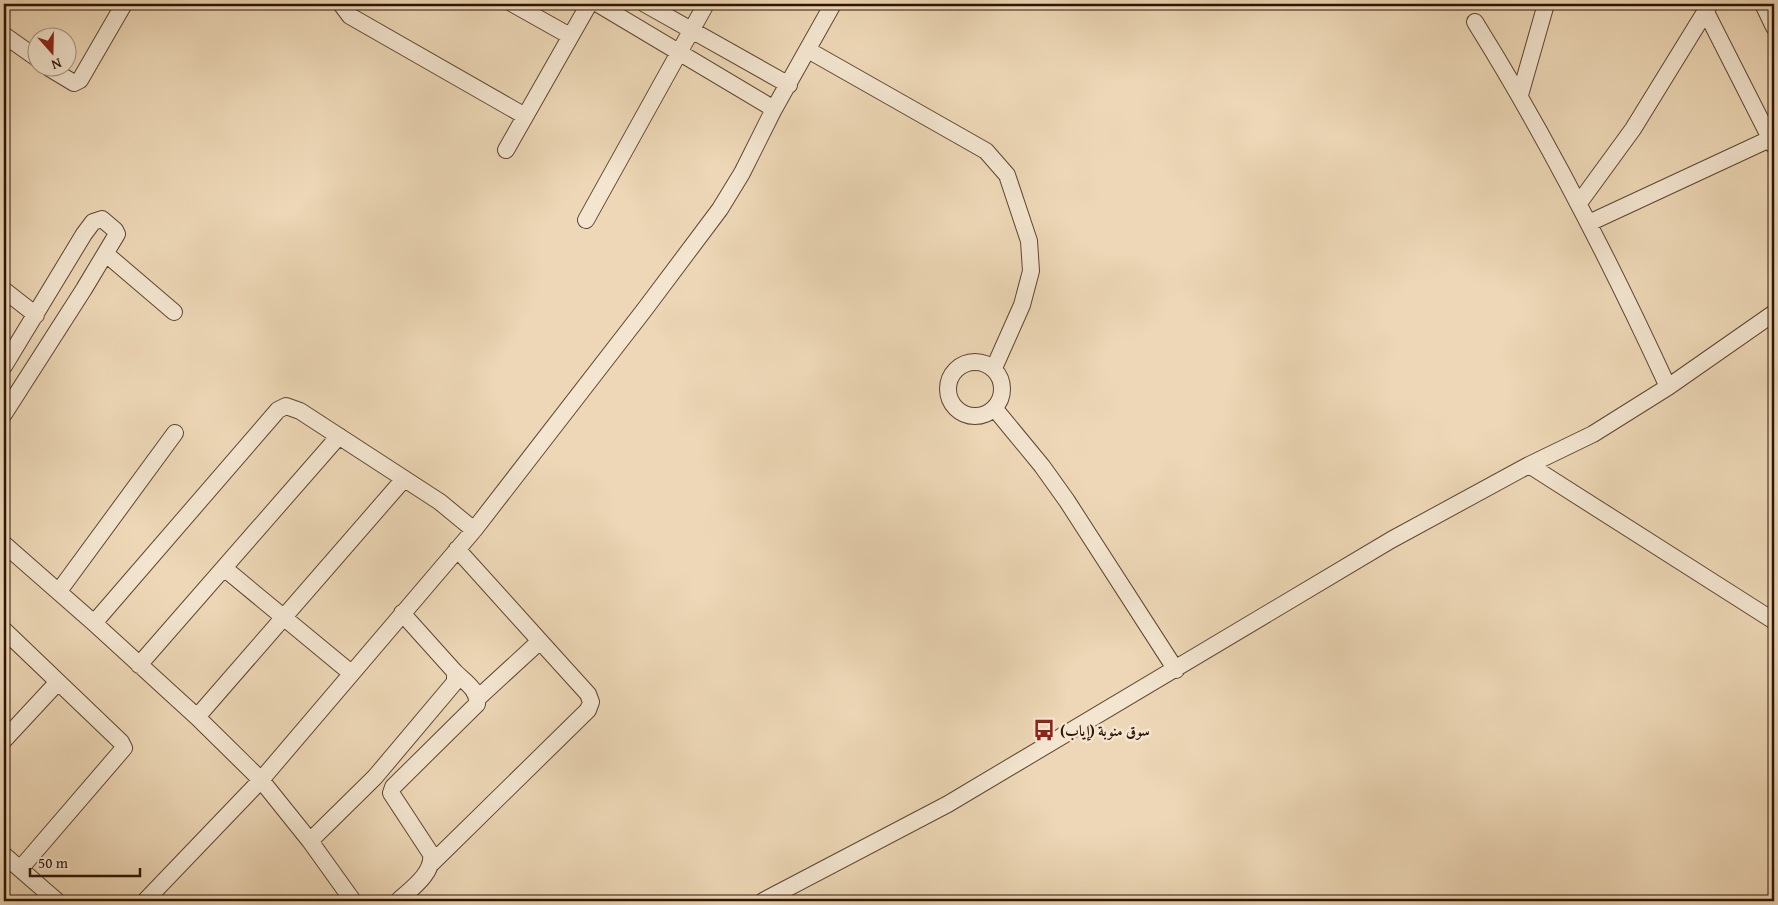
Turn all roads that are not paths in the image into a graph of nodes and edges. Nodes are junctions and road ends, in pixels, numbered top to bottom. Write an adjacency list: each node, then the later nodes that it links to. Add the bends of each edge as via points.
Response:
1 (124, 4): 20 (street, via 80,80 74,83)
2 (341, 4): 24 (street, via 350,16)
3 (513, 4): 16 (street)
4 (589, 4): 16 (street)
5 (598, 4): 18 (street)
6 (644, 4): 14 (street)
7 (706, 4): 14 (street)
8 (833, 4): 17 (street)
9 (1546, 4): 22 (street)
10 (1763, 4): 13 (street)
11 (1708, 8): 25 (street); 27 (street, via 1633,128)
12 (1475, 22): 22 (street)
13 (1774, 27)
14 (691, 31): 18 (street); 21 (street)
15 (4, 35): 19 (street)
16 (570, 36): 24 (street)
17 (808, 50): 21 (street); 36 (street, via 986,151 1007,175 1029,241 1031,270 1022,305)
18 (680, 51): 23 (street); 28 (street)
19 (28, 52)
20 (64, 78)
21 (789, 85): 23 (street)
22 (1520, 95): 27 (street)
23 (774, 109): 44 (street, via 720,209)
24 (525, 116): 26 (street)
25 (1773, 141): 29 (street)
26 (506, 150)
27 (1580, 203): 29 (street)
28 (586, 220)
29 (1589, 223): 37 (street)
30 (106, 254): 32 (street); 34 (street, via 117,234 102,219 84,234); 39 (street)
31 (4, 290): 34 (street)
32 (174, 312)
33 (1774, 313): 37 (street)
34 (36, 315): 35 (street)
35 (4, 366)
36 (994, 368): 38 (street, via 1002,383); 38 (street, via 978,361 961,364 949,377 947,394 956,409 971,416 985,416)
37 (1668, 387): 42 (street, via 1592,434)
38 (995, 409): 56 (street, via 1066,500)
39 (4, 414)
40 (175, 433): 48 (street)
41 (339, 436): 43 (street); 47 (street); 52 (street, via 291,406 281,407)
42 (1529, 465): 51 (street); 56 (street, via 1391,540)
43 (404, 479): 44 (street, via 440,502); 50 (street)
44 (474, 530): 46 (street)
45 (4, 544): 48 (street)
46 (457, 549): 49 (street); 54 (street)
47 (224, 568): 50 (street); 55 (street)
48 (58, 591): 52 (street)
49 (402, 613): 57 (street); 58 (street)
50 (282, 618): 58 (street); 61 (street)
51 (1774, 621)
52 (94, 623): 55 (street)
53 (4, 630): 59 (street)
54 (540, 641): 60 (street); 68 (street, via 588,694 591,702 588,710)
55 (139, 665): 61 (street)
56 (1176, 670): 74 (street, via 948,804)
57 (454, 672): 60 (street); 63 (street, via 455,682 450,689)
58 (351, 673): 64 (street)
59 (57, 683): 62 (street); 69 (street, via 124,748)
60 (478, 698): 65 (street, via 477,704)
61 (196, 717): 64 (street)
62 (4, 740)
63 (375, 777): 65 (street); 66 (street)
64 (261, 780): 66 (street); 71 (street)
65 (391, 793): 68 (street, via 431,854)
66 (310, 840): 72 (street)
67 (4, 855): 69 (street)
68 (432, 863): 73 (street)
69 (20, 869): 70 (street)
70 (56, 901)
71 (145, 901)
72 (353, 901)
73 (398, 901)
74 (763, 901)

